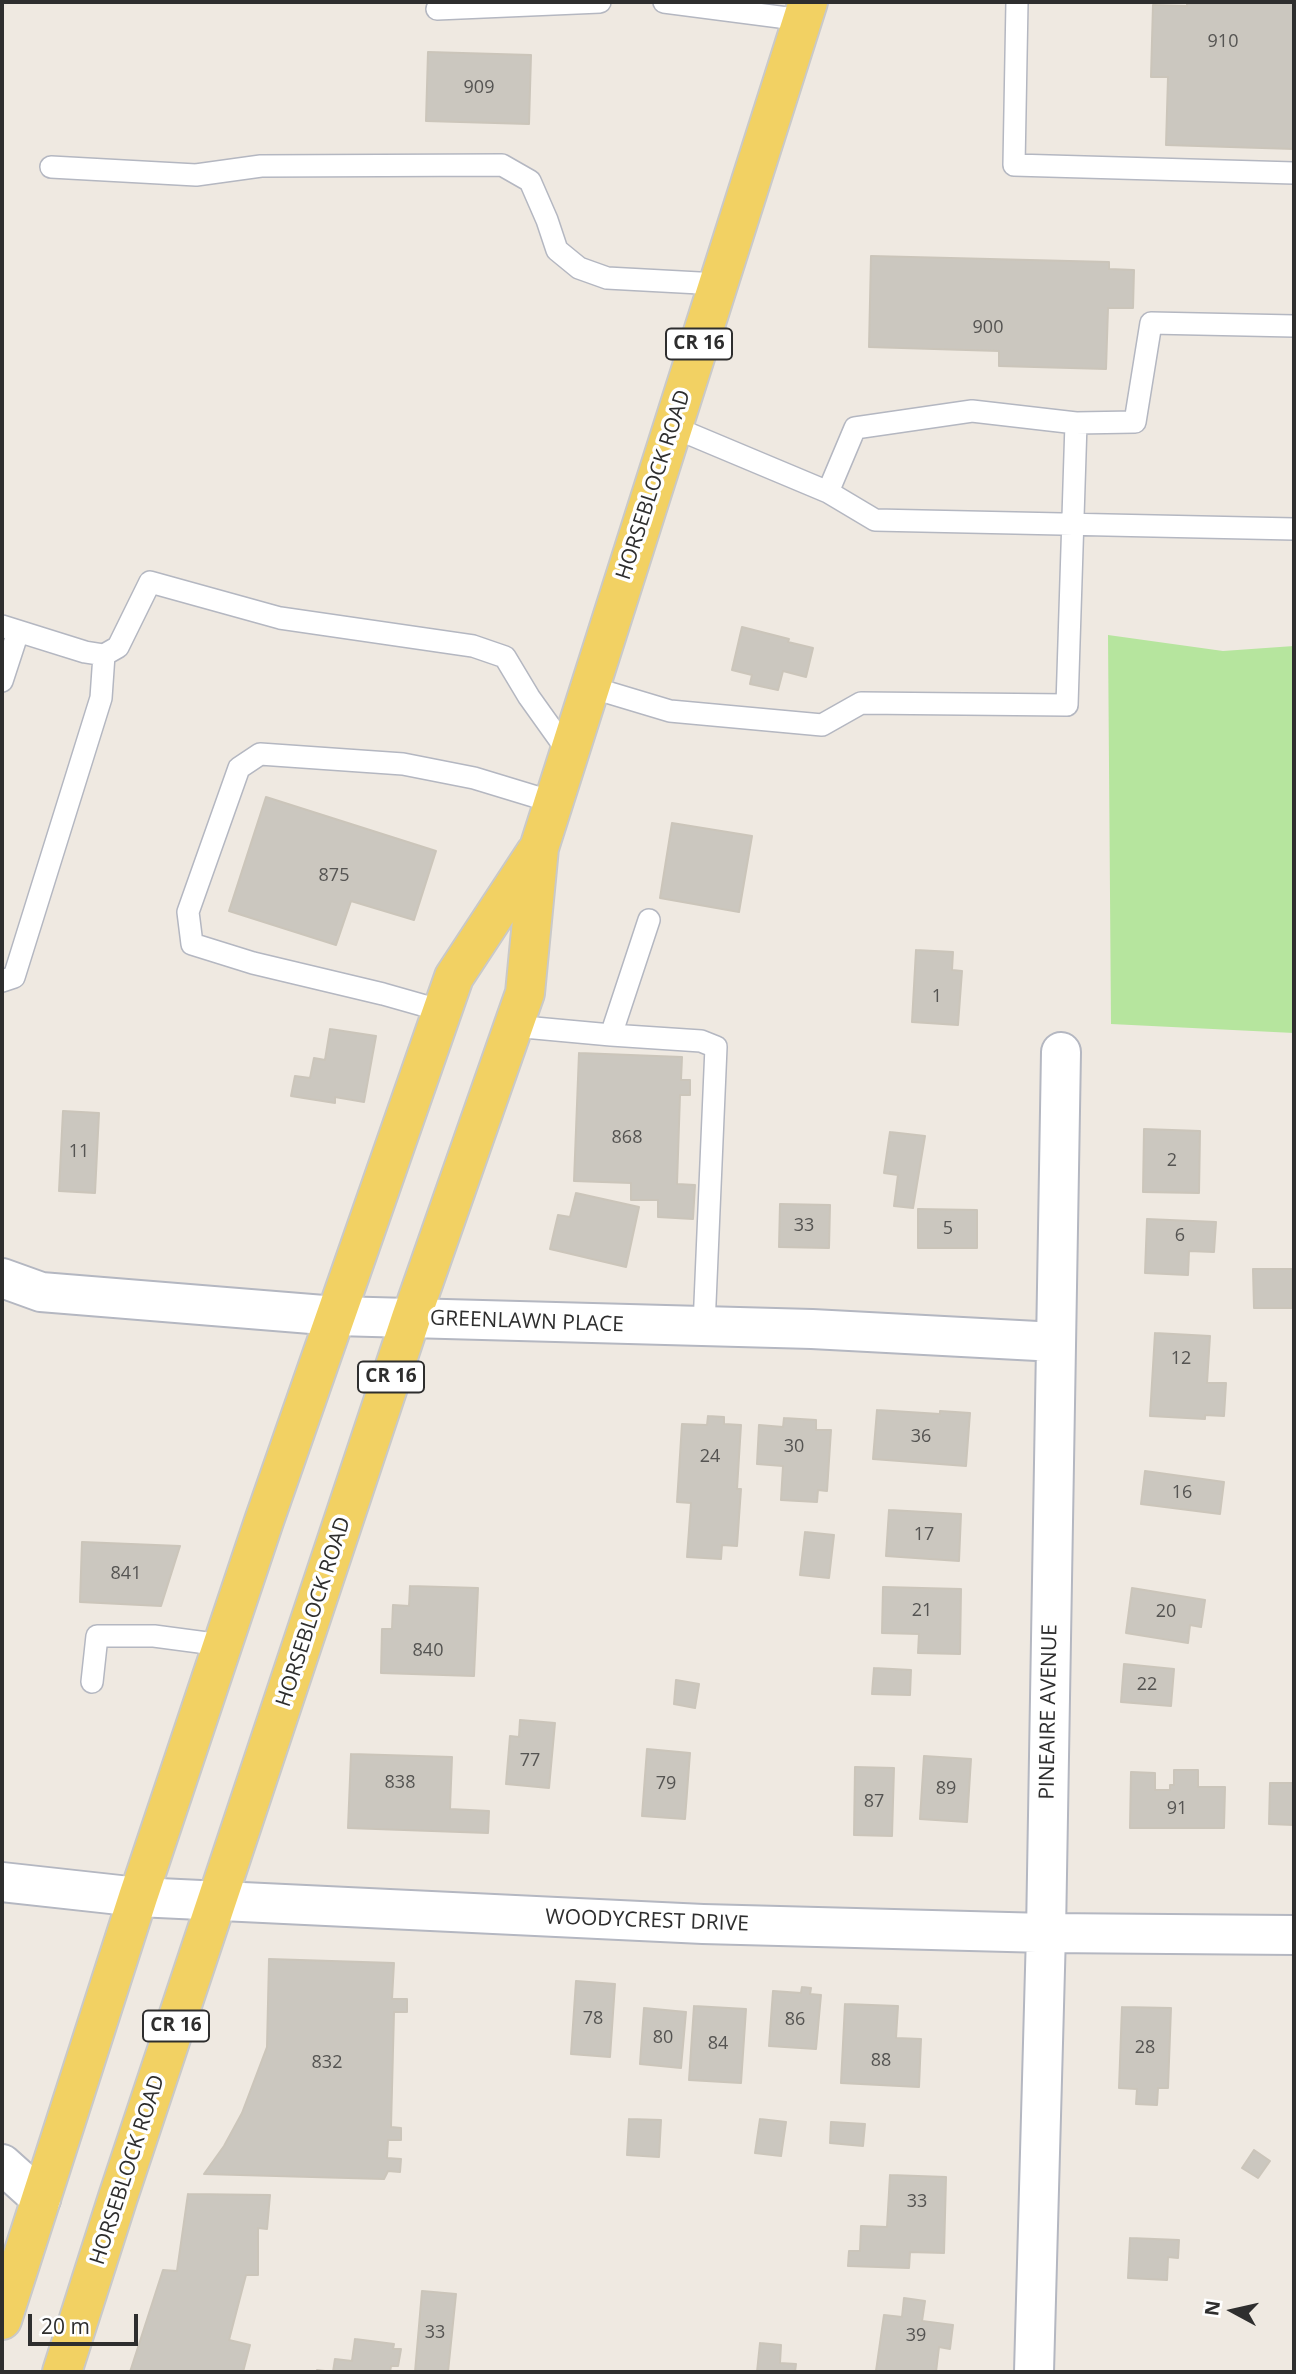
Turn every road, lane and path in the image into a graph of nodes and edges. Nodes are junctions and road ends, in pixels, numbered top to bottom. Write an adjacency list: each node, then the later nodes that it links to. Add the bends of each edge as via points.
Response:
1 (600, 2): 4 (lane)
2 (664, 2): 5 (lane)
3 (1017, 2): 7 (lane, via 1014,166)
4 (437, 9)
5 (805, 11): 8 (main road, HORSEBLOCK ROAD / CR 16)
6 (51, 167): 8 (lane, via 196,175 261,166 502,166 530,181 557,250 579,268 607,278)
7 (1294, 173)
8 (718, 284): 11 (main road, HORSEBLOCK ROAD / CR 16)
9 (1294, 326): 10 (lane, via 1151,323 1135,422)
10 (1076, 423): 12 (lane, via 972,411 855,428); 13 (lane)
11 (673, 427): 12 (lane); 18 (main road, HORSEBLOCK ROAD / CR 16)
12 (828, 492): 13 (lane, via 875,520)
13 (1073, 524): 14 (lane); 18 (lane, via 1066,705 861,703 822,725 670,711)
14 (1294, 529)
15 (10, 629): 16 (lane); 17 (lane)
16 (104, 655): 19 (lane, via 118,647 150,582 280,618 473,646 505,657); 23 (lane, via 101,698 14,977)
17 (2, 681)
18 (590, 687): 19 (main road, HORSEBLOCK ROAD / CR 16)
19 (569, 753): 20 (main road, HORSEBLOCK ROAD / CR 16)
20 (553, 802): 21 (main road, HORSEBLOCK ROAD / CR 16); 24 (lane, via 474,778 403,764 260,754 239,768 188,912 192,944)
21 (539, 848): 24 (main road, HORSEBLOCK ROAD / CR 16, via 454,977); 25 (main road, HORSEBLOCK ROAD / CR 16, via 525,993)
22 (649, 920): 26 (lane)
23 (2, 981)
24 (443, 1012): 29 (main road, HORSEBLOCK ROAD / CR 16)
25 (513, 1027): 26 (lane); 30 (main road, HORSEBLOCK ROAD / CR 16)
26 (611, 1035): 31 (lane, via 701,1041 716,1047)
27 (1061, 1052): 32 (street, PINEAIRE AVENUE)
28 (2, 1278): 29 (street, GREENLAWN PLACE, via 41,1292)
29 (336, 1316): 30 (street, GREENLAWN PLACE); 33 (main road, HORSEBLOCK ROAD / CR 16)
30 (411, 1318): 31 (street, GREENLAWN PLACE); 37 (main road, HORSEBLOCK ROAD / CR 16)
31 (704, 1326): 32 (street, GREENLAWN PLACE)
32 (1056, 1342): 38 (street, PINEAIRE AVENUE)
33 (222, 1645): 34 (lane, via 155,1636 97,1636); 36 (main road, HORSEBLOCK ROAD / CR 16)
34 (92, 1682)
35 (2, 1882): 36 (street, WOODYCREST DRIVE)
36 (138, 1897): 37 (street, WOODYCREST DRIVE); 41 (main road, HORSEBLOCK ROAD / CR 16)
37 (218, 1901): 38 (street, WOODYCREST DRIVE, via 703,1924); 43 (main road, HORSEBLOCK ROAD / CR 16)
38 (1046, 1933): 39 (street, WOODYCREST DRIVE); 44 (street, PINEAIRE AVENUE)
39 (1294, 1935)
40 (2, 2165): 41 (street)
41 (41, 2199): 42 (main road, HORSEBLOCK ROAD / CR 16)
42 (2, 2320)
43 (62, 2372)
44 (1034, 2372)

